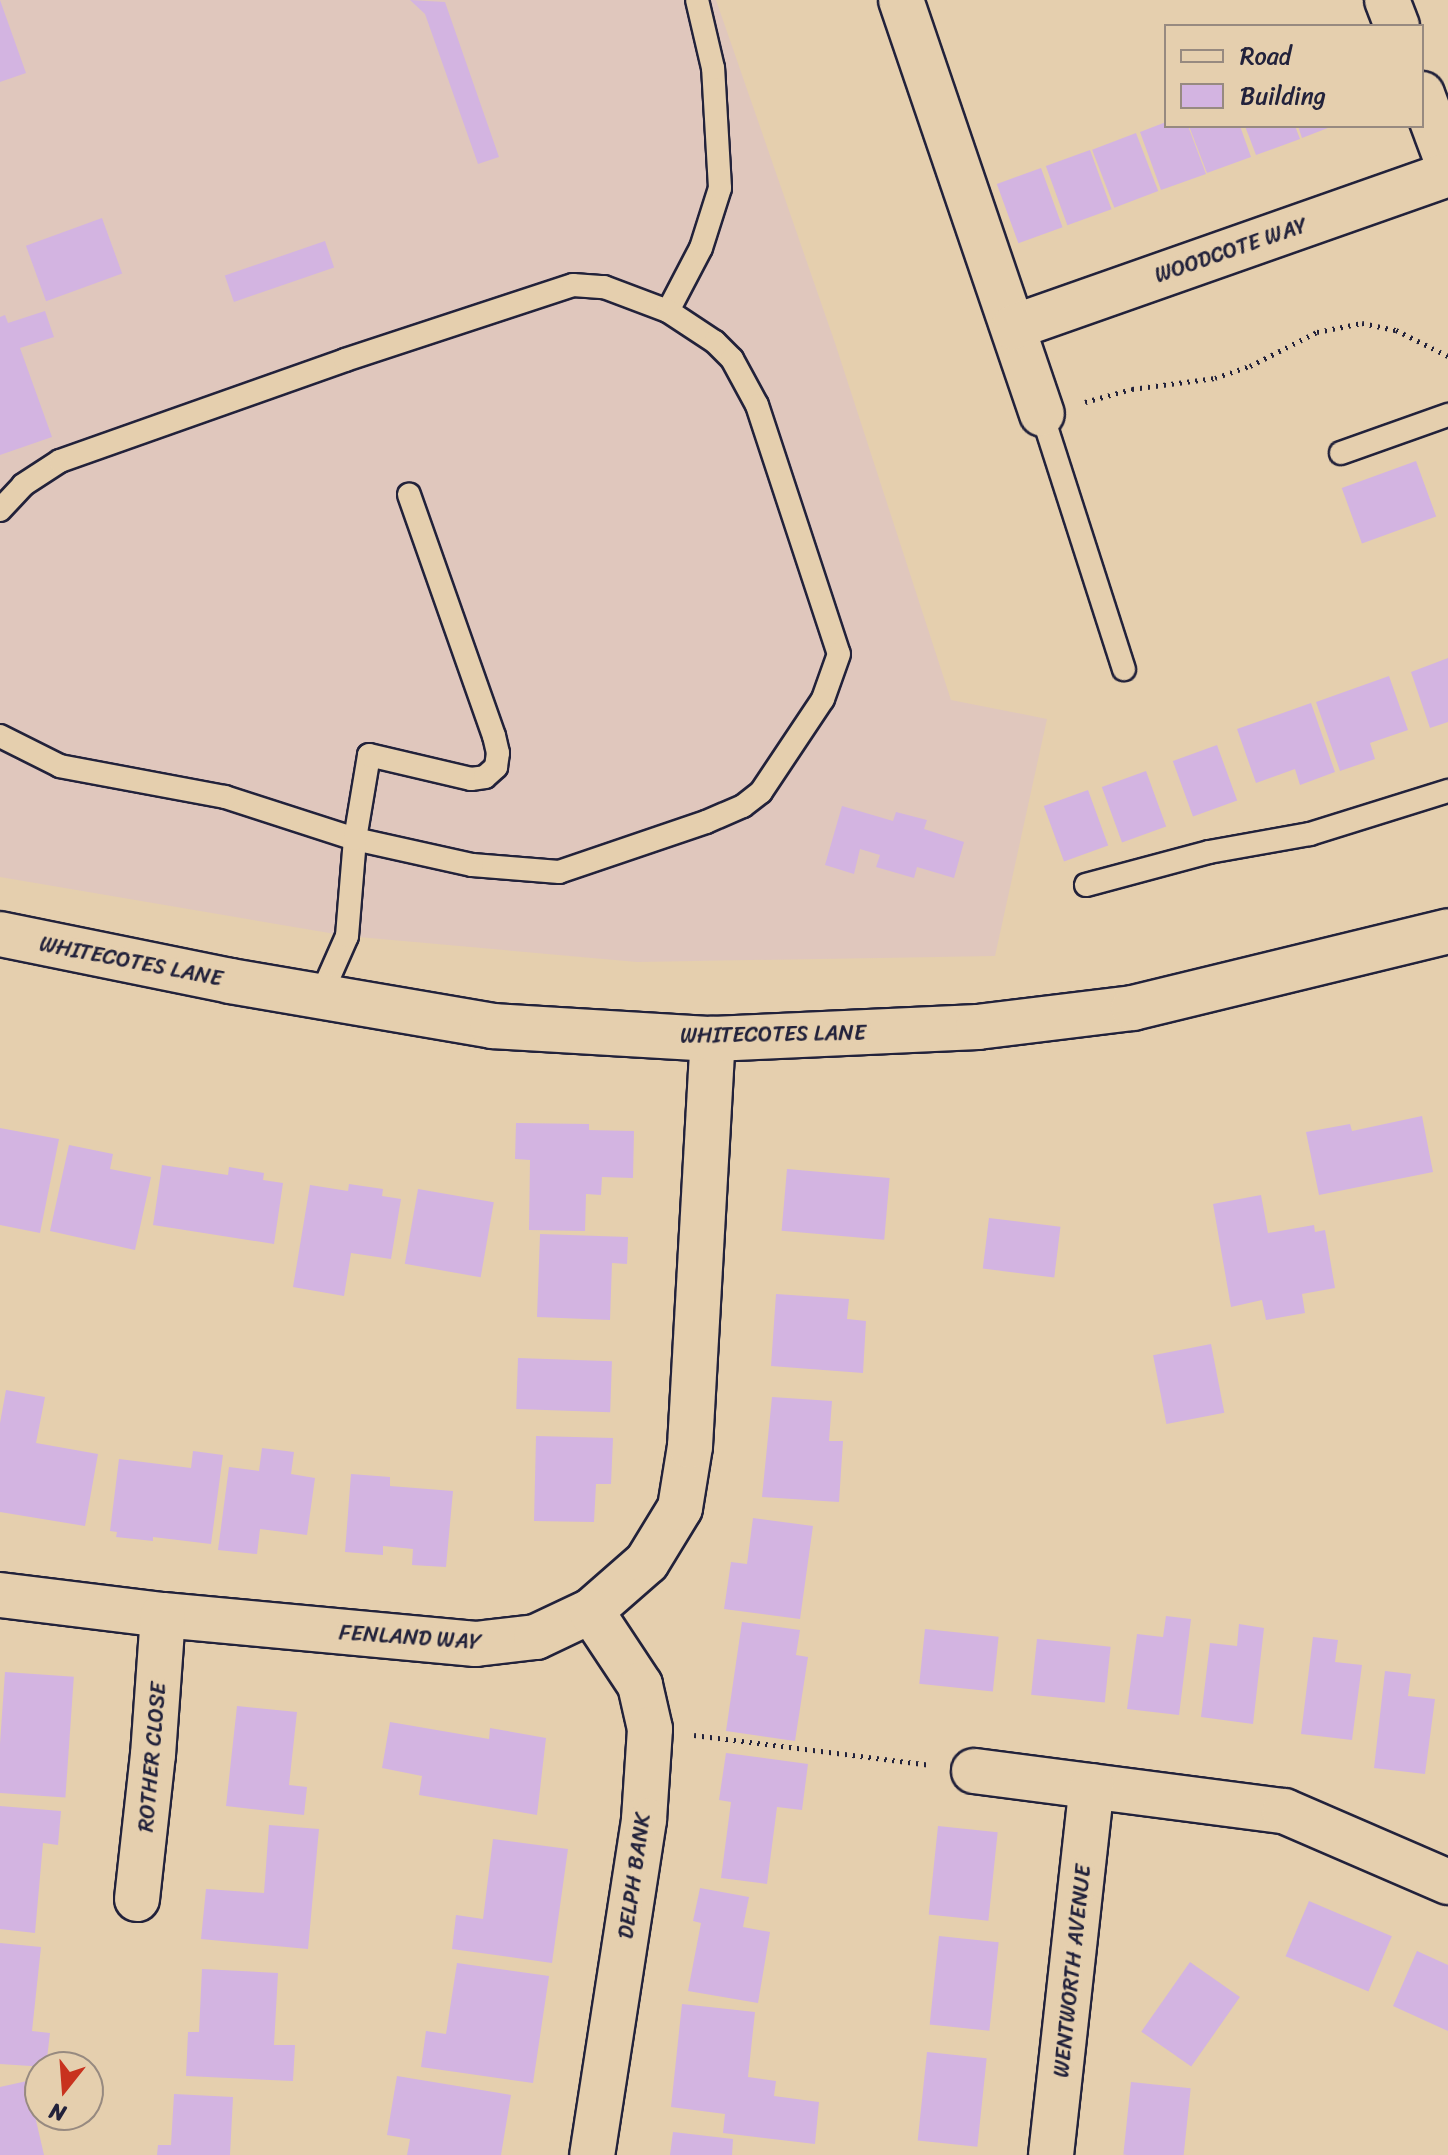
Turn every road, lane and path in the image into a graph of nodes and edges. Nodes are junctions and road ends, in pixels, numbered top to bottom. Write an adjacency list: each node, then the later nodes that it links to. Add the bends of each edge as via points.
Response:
1 (697, 0): 8 (lane, via 713,68 720,188 701,248)
2 (901, 0): 9 (street)
3 (1387, 0): 4 (street)
4 (1396, 24)
5 (1424, 99): 6 (street)
6 (1448, 164)
7 (1448, 174): 9 (street, WOODCOTE WAY)
8 (668, 311): 15 (lane, via 604,287 573,285 60,461 23,485); 19 (lane, via 732,359 757,405 839,654 823,699 761,792 743,806 559,872 472,865)
9 (1014, 327): 11 (street)
10 (1448, 356): 11 (path, via 1396,330 1362,323 1317,332 1215,378 1132,389)
11 (1042, 414): 16 (lane)
12 (1448, 415): 13 (lane)
13 (1341, 453)
14 (409, 494): 19 (lane, via 494,736 496,767 485,777 471,779 369,755)
15 (0, 510)
16 (1124, 669)
17 (0, 736): 19 (lane, via 60,766 225,797)
18 (1448, 791): 20 (lane, via 1310,834 1209,852)
19 (355, 839): 23 (lane, via 347,936)
20 (1086, 885)
21 (1448, 931): 24 (street, WHITECOTES LANE, via 1133,1008 978,1027)
22 (0, 934): 23 (street, WHITECOTES LANE)
23 (321, 995): 24 (street, WHITECOTES LANE, via 492,1026)
24 (713, 1039): 26 (street, FENLAND WAY, via 690,1446 680,1508 647,1562)
25 (0, 1595): 27 (street, FENLAND WAY)
26 (591, 1611): 27 (street, FENLAND WAY, via 536,1637 476,1644); 28 (street, DELPH BANK, via 640,1685)
27 (163, 1615): 32 (street, ROTHER CLOSE)
28 (650, 1729): 29 (path); 33 (street, DELPH BANK, via 644,1820)
29 (974, 1771): 30 (street)
30 (1092, 1786): 31 (street, via 1284,1811); 34 (street, WENTWORTH AVENUE)
31 (1448, 1882)
32 (137, 1899)
33 (592, 2155)
34 (1051, 2155)

